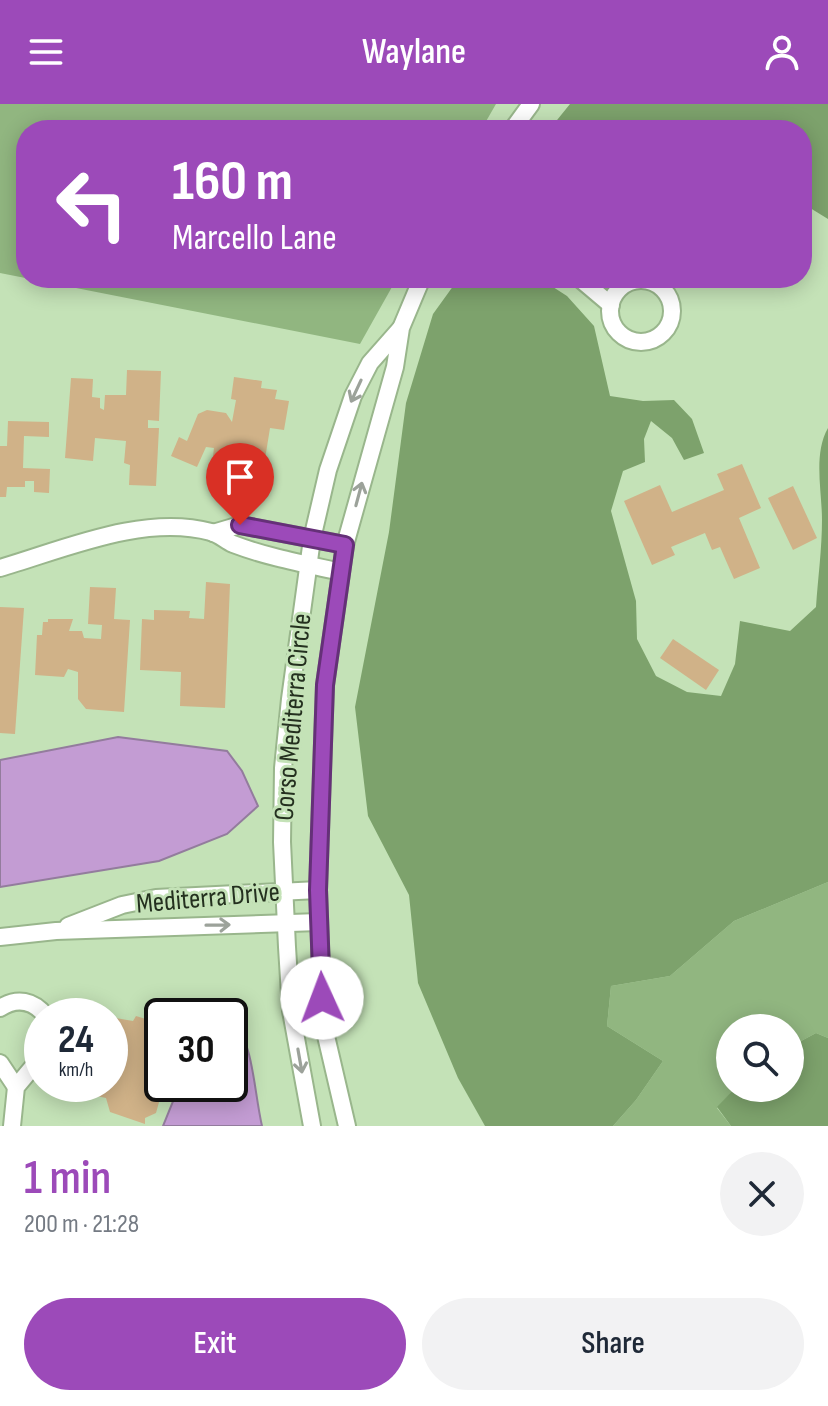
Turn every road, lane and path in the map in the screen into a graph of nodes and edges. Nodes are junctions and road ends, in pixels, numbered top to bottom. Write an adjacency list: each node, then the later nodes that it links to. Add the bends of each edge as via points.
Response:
1 (418, 288): 6 (street, Corso Mediterra Circle)
2 (591, 288): 5 (street)
3 (618, 288): 5 (street)
4 (660, 288): 5 (street, via 672,308 667,328 647,342 626,338 613,325)
5 (611, 305)
6 (401, 328): 8 (street, Corso Mediterra Circle, one-way to 8, via 370,363 353,396); 9 (street, Corso Mediterra Circle, one-way to 6)
7 (213, 533): 8 (street, via 240,525); 10 (street); 11 (street, via 126,531)
8 (312, 539): 9 (street); 10 (street, Corso Mediterra Circle)
9 (345, 545): 12 (street, Corso Mediterra Circle)
10 (308, 564): 12 (street); 14 (street, Corso Mediterra Circle, via 283,768)
11 (0, 568)
12 (341, 572): 13 (street, Corso Mediterra Circle, via 325,685)
13 (318, 890): 14 (street, Mediterra Drive); 15 (street, Corso Mediterra Circle)
14 (285, 892): 16 (street, Corso Mediterra Circle); 17 (street, Mediterra Drive, via 156,898 122,905)
15 (319, 922): 16 (street, Mediterra Drive); 26 (street, Corso Mediterra Circle, via 323,1023)
16 (286, 923): 17 (street, Mediterra Drive, one-way to 16); 25 (street, Corso Mediterra Circle, one-way to 25, via 291,1011)
17 (56, 931): 18 (street, Mediterra Drive)
18 (0, 937)
19 (24, 1001): 20 (street)
20 (0, 1008)
21 (0, 1063): 23 (street)
22 (24, 1077): 23 (street)
23 (16, 1087): 24 (street)
24 (12, 1126)
25 (312, 1126)
26 (347, 1126)

